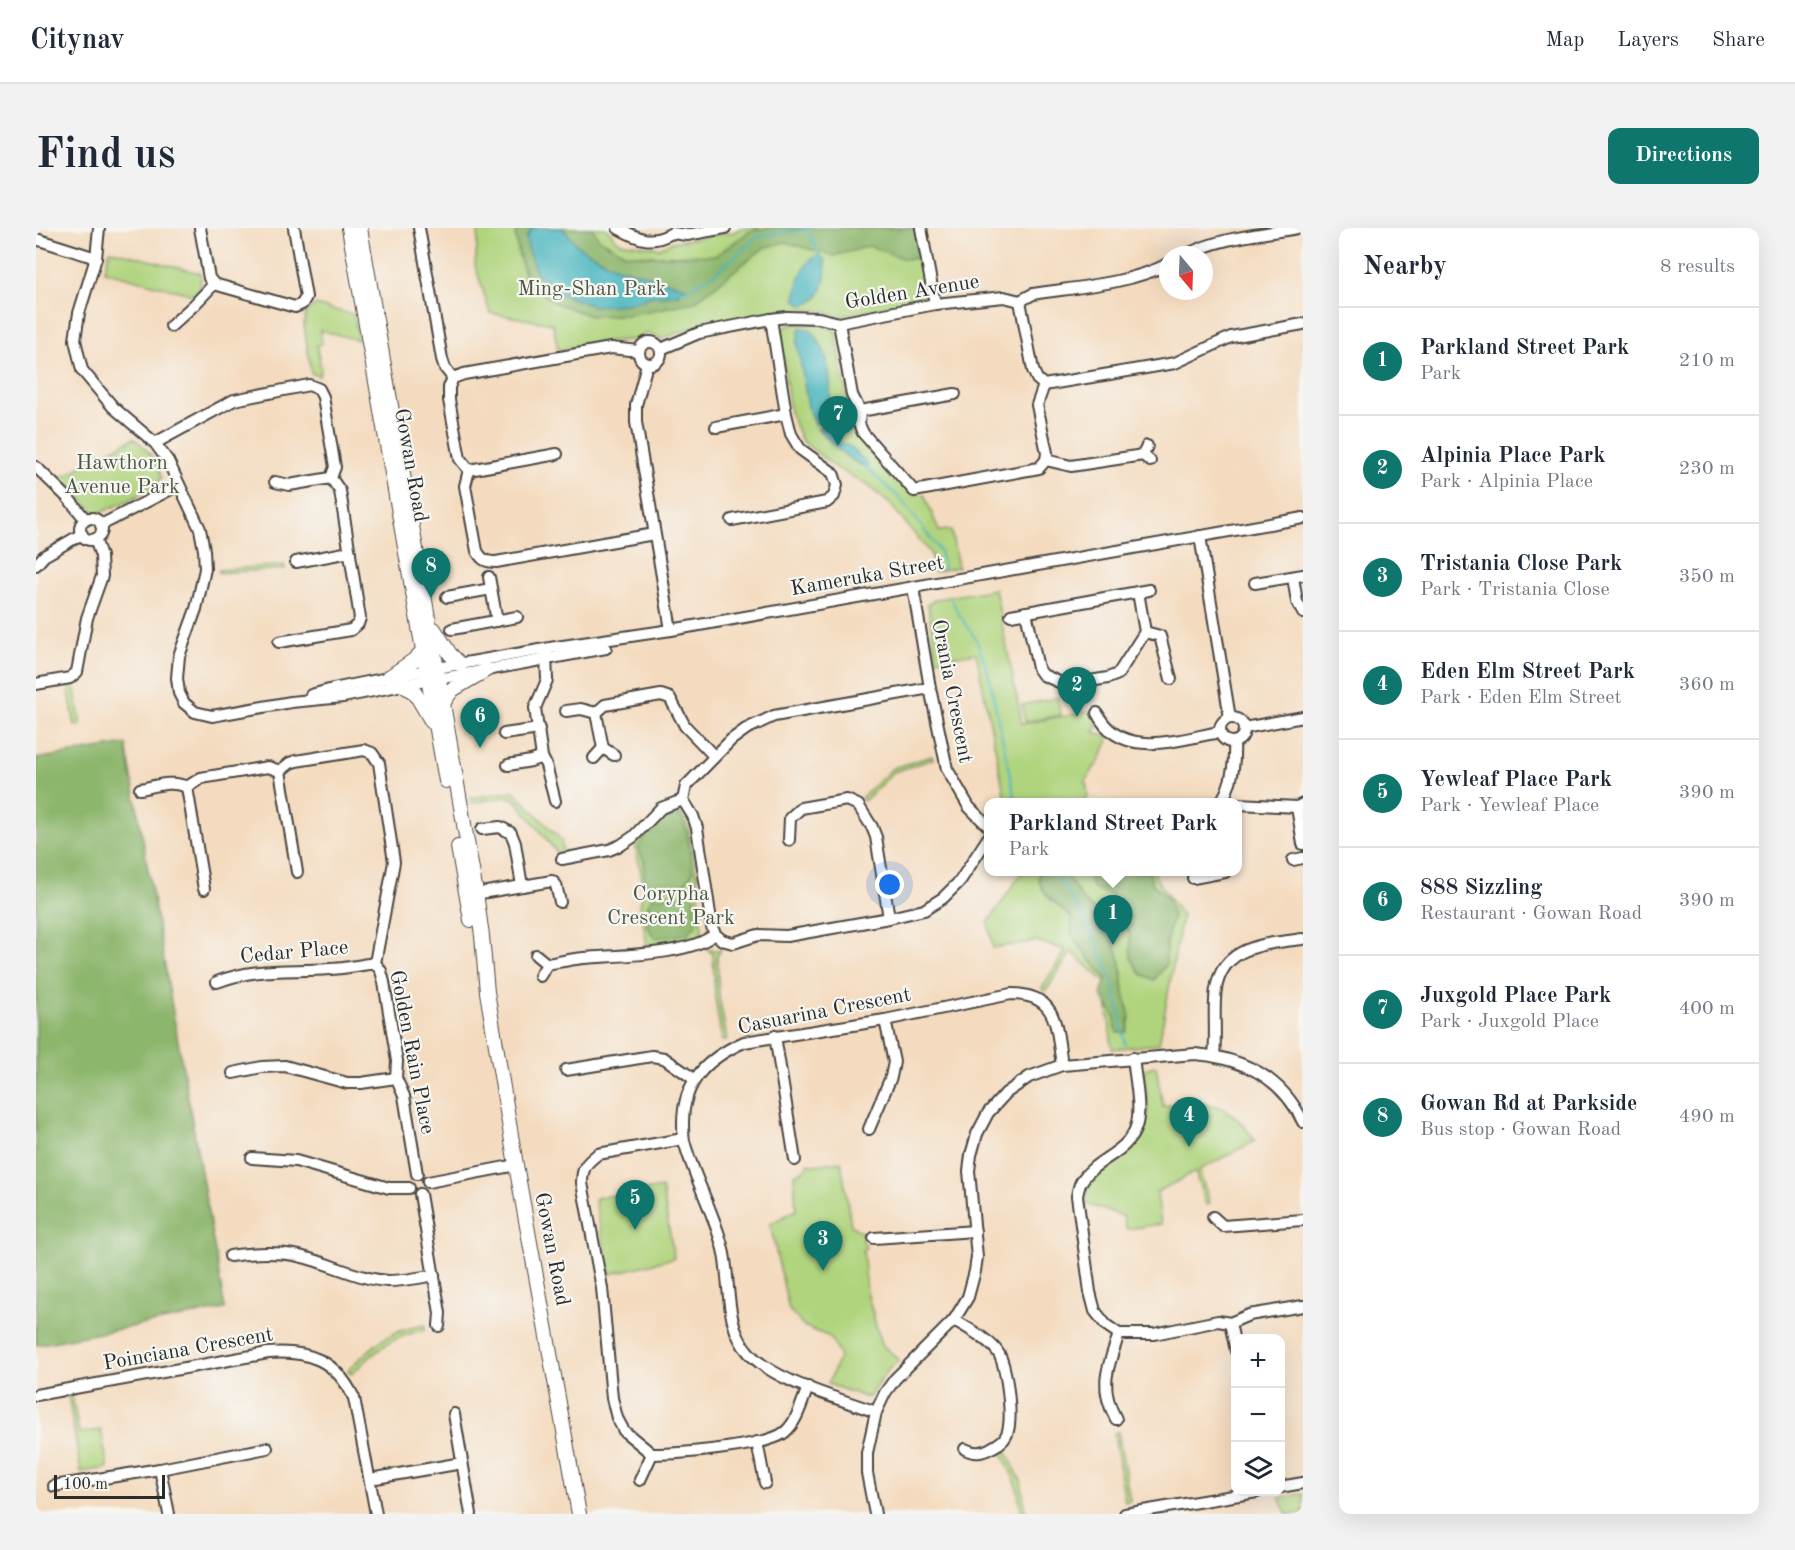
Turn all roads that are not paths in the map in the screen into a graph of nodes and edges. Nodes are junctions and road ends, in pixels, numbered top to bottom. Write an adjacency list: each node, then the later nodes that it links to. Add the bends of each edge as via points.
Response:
1 (99, 228): 14 (street)
2 (200, 228): 16 (street, via 209,278)
3 (294, 228): 16 (street, via 306,297 302,304 294,307)
4 (350, 228): 67 (main road, Gowan Road)
5 (360, 228): 62 (main road, Gowan Road)
6 (419, 228): 26 (street, via 442,359)
7 (618, 228): 11 (street, via 652,241)
8 (725, 228): 11 (street, via 687,235)
9 (921, 228): 18 (street)
10 (1297, 228): 13 (street)
11 (671, 230)
12 (36, 239): 14 (street)
13 (1202, 246)
14 (96, 258): 32 (street, via 75,340 82,370 113,407)
15 (1159, 269): 17 (street, Golden Avenue, via 1034,294)
16 (214, 284): 22 (street)
17 (1020, 301): 18 (street, Golden Avenue, via 1004,297); 27 (street, via 1033,370)
18 (935, 304): 20 (street, Golden Avenue)
19 (771, 319): 20 (street, Golden Avenue, via 819,318); 23 (street, Golden Avenue, via 699,333); 30 (street)
20 (839, 323): 29 (street, via 852,395)
21 (1303, 324): 27 (street, via 1231,337 1175,363)
22 (171, 326)
23 (661, 349): 24 (street, via 649,342); 25 (street, via 657,362)
24 (639, 351): 25 (street); 26 (street, via 611,348)
25 (647, 364): 47 (street, via 636,405 636,422)
26 (453, 378): 37 (street, via 449,400 460,459)
27 (1044, 386): 35 (street, via 1037,405)
28 (955, 394): 29 (street)
29 (860, 411): 35 (street, via 859,424 864,433 914,490 1039,468)
30 (786, 414): 31 (street); 43 (street, via 791,434 801,449 833,473 837,485 834,496 818,505)
31 (716, 427)
32 (155, 443): 38 (street, via 234,399 309,385 319,389 323,397 335,467); 40 (street)
33 (557, 454): 37 (street)
34 (1147, 454): 35 (street, via 1071,466)
35 (1046, 460)
36 (36, 467): 42 (street)
37 (469, 470): 47 (street, via 465,486 477,551 488,562)
38 (331, 478): 39 (street, via 289,485); 50 (street, via 340,492)
39 (275, 482)
40 (178, 485): 45 (street); 77 (street, via 200,529 205,569 179,656 177,678 184,703 195,712 212,716)
41 (1303, 518): 49 (street, Kameruka Street)
42 (86, 520): 45 (street, via 94,519); 46 (street, via 80,528)
43 (732, 520)
44 (1303, 524): 49 (street, Kameruka Street)
45 (101, 525): 48 (street, via 101,533)
46 (82, 534): 48 (street); 52 (street)
47 (654, 534): 64 (street)
48 (95, 539): 74 (street, via 102,576 87,618 77,672 70,678)
49 (1200, 539): 55 (street, Kameruka Street); 83 (street)
50 (350, 552): 51 (street); 66 (street, via 358,624 351,630)
51 (296, 562)
52 (36, 565)
53 (1298, 576): 54 (street); 58 (street, via 1297,602)
54 (1255, 583)
55 (914, 590): 64 (street, Kameruka Street); 68 (street, Kameruka Street); 76 (street, Orania Crescent)
56 (447, 597): 61 (street, via 490,583)
57 (1026, 612): 59 (street); 65 (street, via 1143,591); 65 (street, via 1038,668 1043,675 1066,685 1118,674)
58 (1303, 613)
59 (1011, 615)
60 (517, 617): 61 (street)
61 (497, 621): 63 (street)
62 (429, 622): 69 (main road); 71 (main road, Gowan Road)
63 (452, 629)
64 (671, 630): 68 (street, Kameruka Street)
65 (1146, 632): 73 (street, via 1160,636)
66 (279, 642)
67 (423, 651): 71 (main road, Gowan Road); 72 (main road)
68 (546, 654): 69 (street, Kameruka Street); 70 (street, Kameruka Street); 86 (street, via 547,680 536,708)
69 (460, 664): 71 (street, Kameruka Street)
70 (486, 670): 71 (street, Kameruka Street); 78 (main road, via 452,690)
71 (432, 674): 72 (street); 75 (street); 78 (main road, Gowan Road); 85 (main road, Gowan Road)
72 (389, 677): 77 (street, via 333,688)
73 (1171, 679)
74 (36, 684)
75 (403, 686): 77 (street); 85 (main road, via 414,693)
76 (930, 688): 93 (street, via 774,716 746,729); 104 (street, Orania Crescent, via 947,769 969,807)
77 (291, 702)
78 (442, 703): 115 (main road, Gowan Road)
79 (566, 711): 80 (street)
80 (596, 713): 90 (street); 93 (street, via 605,705 661,695 670,698 686,726)
81 (1097, 714): 87 (street, via 1110,731 1136,743 1154,744)
82 (1303, 717): 84 (street)
83 (1230, 718): 84 (street, via 1238,719); 87 (street)
84 (1244, 728): 89 (street, via 1243,735)
85 (436, 729): 115 (main road, Gowan Road)
86 (539, 729): 88 (street); 92 (street)
87 (1221, 732): 89 (street)
88 (504, 734)
89 (1234, 742): 99 (street)
90 (603, 748): 91 (street); 94 (street)
91 (614, 755)
92 (542, 756): 95 (street); 101 (street)
93 (714, 756): 100 (street, via 686,786)
94 (594, 758)
95 (508, 765)
96 (280, 771): 97 (street, Golden Rain Place, via 268,767 201,778); 110 (street); 121 (street, Golden Rain Place, via 296,761 364,750 379,763 394,862)
97 (187, 787): 98 (street, Golden Rain Place, via 171,783); 114 (street)
98 (140, 789)
99 (1229, 798)
100 (683, 800): 109 (street, via 661,808 621,845); 118 (street, via 697,828)
101 (555, 801)
102 (1242, 803): 103 (street)
103 (1300, 806): 108 (street)
104 (984, 822)
105 (482, 829): 113 (street, via 500,826 511,832)
106 (789, 840): 117 (street, via 790,818 801,808 847,800 858,805 876,837)
107 (984, 844): 117 (street, via 944,898 924,910)
108 (1303, 844)
109 (562, 859)
110 (297, 872)
111 (1199, 876): 112 (street)
112 (1193, 878)
113 (522, 886): 115 (street); 116 (street, via 552,881)
114 (204, 889)
115 (471, 895): 139 (main road, Gowan Road)
116 (560, 902)
117 (889, 918): 118 (street, via 787,936 758,935 733,943)
118 (715, 934): 122 (street, via 699,944 684,947)
119 (1303, 939): 127 (street, via 1260,944 1230,959 1216,985)
120 (536, 955): 122 (street)
121 (375, 963): 124 (street, Cedar Place, via 332,969 269,969); 132 (street, Golden Rain Place, via 384,982 397,1061)
122 (547, 964): 123 (street)
123 (540, 976)
124 (217, 982)
125 (885, 1020): 126 (street, Casuarina Crescent); 129 (street, Casuarina Crescent, via 1011,993 1027,994 1048,1006 1054,1017); 135 (street, via 894,1062)
126 (775, 1036): 133 (street, Casuarina Crescent, via 726,1050); 138 (street)
127 (1214, 1056): 128 (street); 134 (street, via 1244,1064 1266,1077 1286,1094)
128 (1133, 1058): 129 (street); 154 (street, via 1139,1115 1136,1127 1122,1148 1092,1170 1077,1196 1095,1311)
129 (1062, 1065): 146 (street, via 1029,1077 1006,1093 988,1113 977,1134 969,1171)
130 (566, 1070): 133 (street, via 652,1056 664,1058)
131 (233, 1073): 132 (street, via 285,1066 346,1083)
132 (396, 1078): 140 (street, Golden Rain Place, via 404,1096)
133 (694, 1079): 136 (street, Casuarina Crescent, via 686,1100)
134 (1303, 1122)
135 (869, 1129)
136 (683, 1139): 156 (street, Casuarina Crescent, via 720,1236 737,1335 760,1365); 164 (street, via 598,1154 582,1171 602,1288 612,1398 624,1431)
137 (252, 1158): 142 (street, via 296,1161 389,1188)
138 (795, 1160)
139 (516, 1165): 141 (street); 177 (main road, Gowan Road)
140 (417, 1174): 141 (street); 142 (street, via 410,1178)
141 (428, 1182): 143 (street)
142 (408, 1188): 143 (street)
143 (420, 1194): 149 (street)
144 (1213, 1217): 145 (street, via 1223,1226)
145 (1303, 1220)
146 (975, 1231): 147 (street); 151 (street, via 975,1271 968,1297)
147 (874, 1239)
148 (230, 1256): 149 (street, via 295,1255 387,1281)
149 (434, 1275): 153 (street)
150 (1303, 1306): 152 (street, via 1248,1315)
151 (954, 1320): 158 (street, via 895,1379); 163 (street, via 999,1354 1010,1409 1008,1430 999,1444 974,1453)
152 (1230, 1323): 154 (street, via 1218,1321 1154,1334); 155 (street)
153 (439, 1326)
154 (1119, 1334): 160 (street, via 1105,1382 1108,1404)
155 (1232, 1334)
156 (808, 1387): 158 (street, Casuarina Crescent); 161 (street, via 793,1424 773,1439)
157 (36, 1395): 167 (street, Poinciana Crescent, via 268,1353 304,1354 333,1368 349,1386)
158 (876, 1412): 178 (street, via 867,1453)
159 (454, 1414): 165 (street)
160 (1116, 1419)
161 (757, 1442): 164 (street); 169 (street)
162 (267, 1448): 166 (street)
163 (965, 1449)
164 (651, 1454): 168 (street)
165 (462, 1464): 167 (street); 176 (street)
166 (160, 1469): 171 (street); 174 (street)
167 (370, 1479): 175 (street, Poinciana Crescent)
168 (639, 1480)
169 (765, 1483)
170 (1303, 1483): 172 (street)
171 (54, 1486)
172 (1285, 1486)
173 (1231, 1496): 179 (street)
174 (169, 1514)
175 (376, 1514)
176 (471, 1514)
177 (579, 1514)
178 (875, 1514)
179 (1125, 1514)

